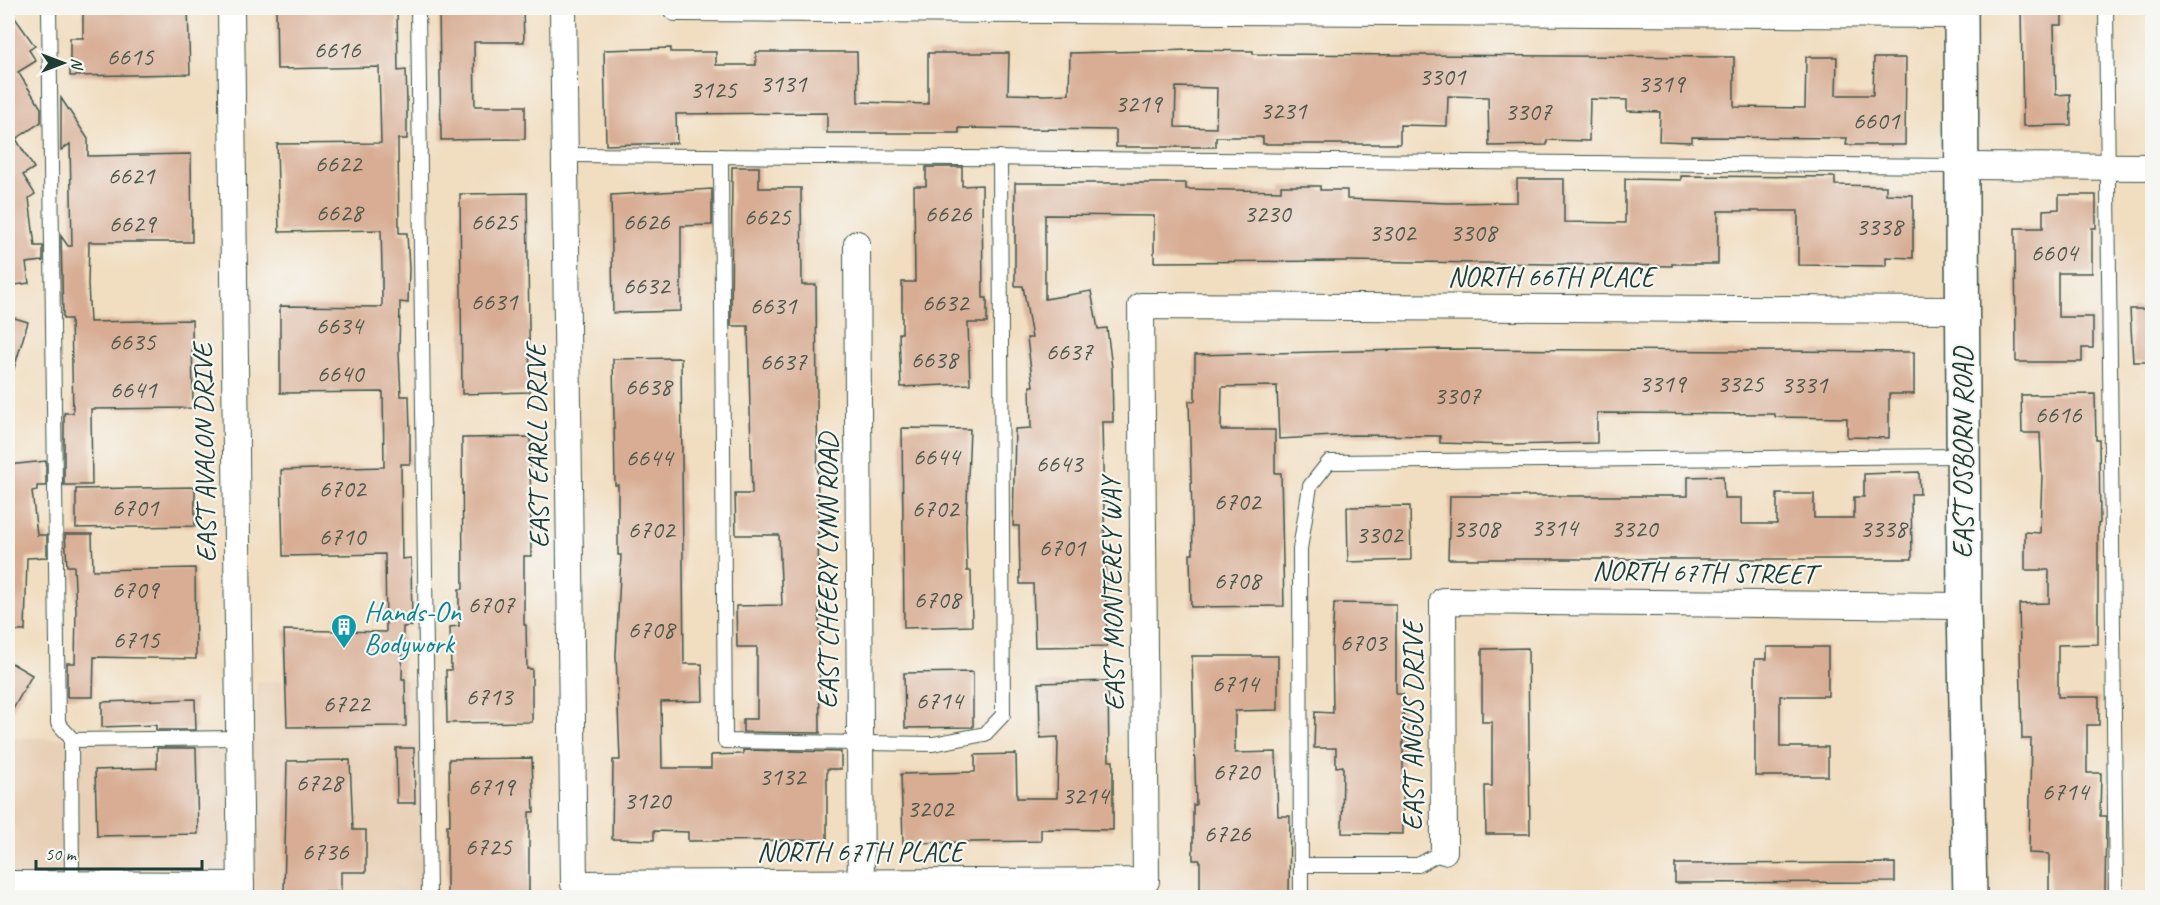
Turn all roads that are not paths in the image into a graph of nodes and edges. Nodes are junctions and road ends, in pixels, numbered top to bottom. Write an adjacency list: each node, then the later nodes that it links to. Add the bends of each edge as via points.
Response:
1 (49, 8): 21 (lane, via 58,723)
2 (231, 8): 20 (street, EAST AVALON DRIVE)
3 (418, 8): 31 (lane)
4 (563, 8): 8 (street, EAST EARLL DRIVE)
5 (676, 8): 7 (street)
6 (2106, 8): 12 (lane)
7 (1961, 11): 11 (main road, EAST OSBORN ROAD)
8 (565, 155): 9 (lane); 27 (street, EAST EARLL DRIVE)
9 (721, 156): 10 (lane); 22 (lane, via 725,741)
10 (1000, 157): 11 (lane); 22 (lane, via 1003,715 985,734 933,744)
11 (1962, 166): 12 (street); 16 (main road, EAST OSBORN ROAD)
12 (2107, 167): 13 (street); 34 (lane)
13 (2152, 167)
14 (856, 244): 22 (street, EAST CHEERY LYNN ROAD)
15 (1141, 306): 16 (street, NORTH 66TH PLACE); 25 (street, EAST MONTEREY WAY)
16 (1961, 310): 17 (main road, EAST OSBORN ROAD)
17 (1963, 456): 19 (main road, EAST OSBORN ROAD); 24 (lane, via 1329,462 1310,486 1300,549)
18 (1443, 601): 19 (street, NORTH 67TH STREET); 23 (street, EAST ANGUS DRIVE)
19 (1964, 606): 33 (main road, EAST OSBORN ROAD)
20 (239, 738): 21 (lane); 30 (street, EAST AVALON DRIVE)
21 (72, 739): 29 (lane)
22 (860, 743): 28 (street, EAST CHEERY LYNN ROAD)
23 (1444, 851): 24 (lane, via 1418,865)
24 (1300, 865): 32 (lane)
25 (1146, 881): 28 (street, NORTH 67TH PLACE)
26 (8, 884): 29 (street)
27 (574, 884): 28 (street, NORTH 67TH PLACE)
28 (861, 890)
29 (68, 891): 30 (street)
30 (241, 891)
31 (429, 897)
32 (1301, 897)
33 (1970, 897)
34 (2116, 897)

